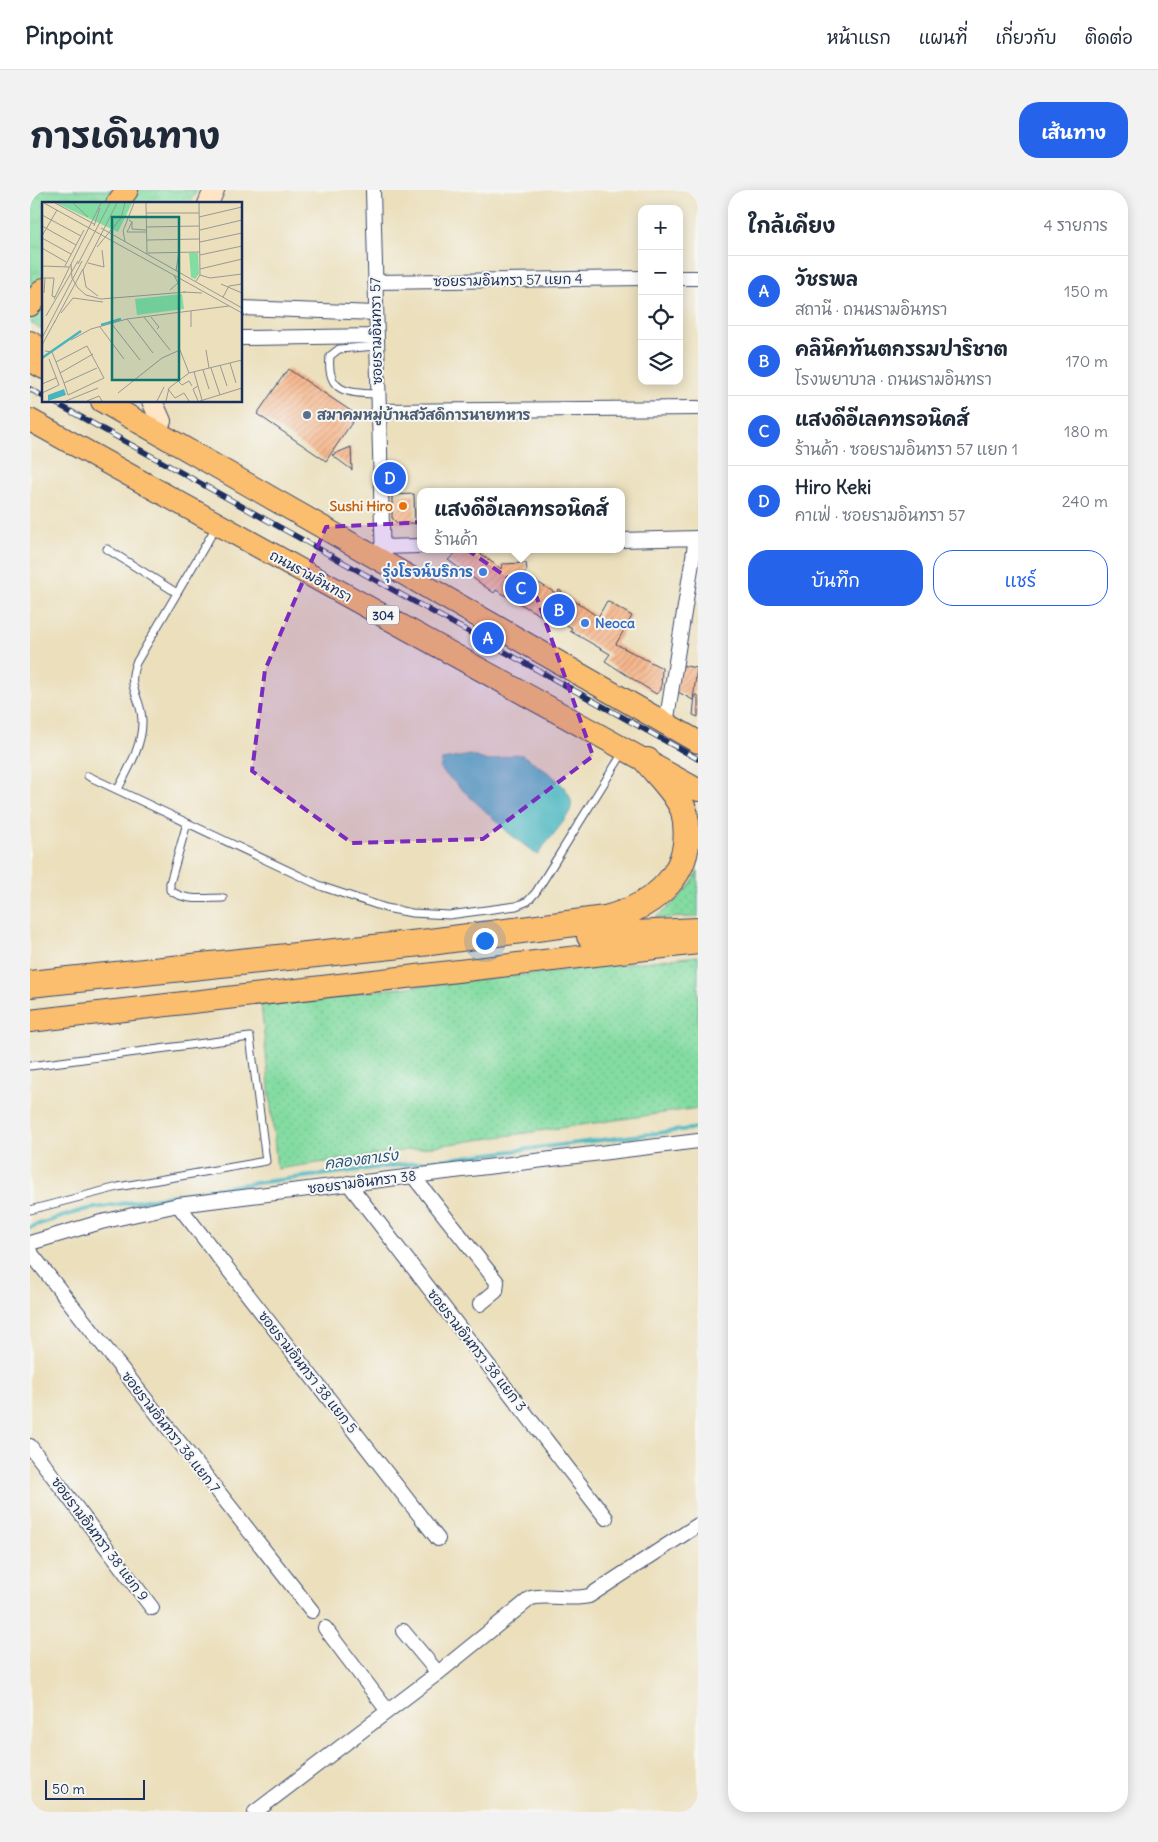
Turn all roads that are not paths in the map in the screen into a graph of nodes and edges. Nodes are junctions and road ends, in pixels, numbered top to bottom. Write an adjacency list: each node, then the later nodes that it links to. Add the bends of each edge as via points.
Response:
1 (127, 190): 4 (main road)
2 (214, 190): 5 (main road)
3 (373, 190): 9 (street, ซอยรามอินทรา 57)
4 (118, 202)
5 (209, 202)
6 (638, 278): 9 (street, ซอยรามอินทรา 57 แยก 4)
7 (683, 278): 8 (street)
8 (698, 278)
9 (375, 282): 13 (street, ซอยรามอินทรา 57)
10 (42, 291): 11 (main road)
11 (30, 305)
12 (242, 308): 13 (street)
13 (376, 313): 15 (street, ซอยรามอินทรา 57)
14 (242, 338): 15 (street)
15 (377, 341): 16 (street, ซอยรามอินทรา 57); 16 (lane, via 339,349 330,356 329,366 333,383 343,390)
16 (378, 394): 21 (street, ซอยรามอินทรา 57)
17 (104, 402): 25 (main road)
18 (131, 402): 20 (main road)
19 (698, 408): 21 (street)
20 (157, 411): 25 (main road)
21 (378, 411): 31 (street, ซอยรามอินทรา 57)
22 (30, 420): 24 (main road, ถนนรามอินทรา / 304)
23 (30, 434): 24 (main road)
24 (70, 442): 26 (main road, ถนนรามอินทรา / 304)
25 (291, 509): 31 (main road)
26 (218, 524): 33 (lane); 36 (main road, ถนนรามอินทรา / 304)
27 (697, 538): 28 (street); 32 (street)
28 (625, 540)
29 (417, 547): 31 (street)
30 (107, 549): 33 (lane)
31 (382, 555): 34 (main road)
32 (693, 581): 34 (street)
33 (178, 594): 38 (lane, via 132,674 132,686 142,720 133,762)
34 (666, 724): 35 (main road)
35 (698, 742)
36 (637, 755): 39 (main road, ถนนรามอินทรา / 304); 40 (lane, via 536,892 528,901 516,906 449,915 386,908 323,887); 45 (highway, via 677,798 689,826 690,845 679,877 650,903 629,913 430,942)
37 (88, 776): 38 (lane)
38 (118, 789): 40 (lane)
39 (698, 790)
40 (186, 823): 41 (lane, via 170,890 178,897)
41 (223, 898)
42 (698, 931): 44 (highway, via 576,937)
43 (698, 943): 44 (main road)
44 (375, 972): 46 (highway); 47 (main road)
45 (30, 984)
46 (30, 997)
47 (30, 1022)
48 (30, 1066): 53 (lane, via 250,1037 266,1161 118,1186)
49 (698, 1141): 50 (street, ซอยรามอินทรา 38)
50 (413, 1176): 51 (street, ซอยรามอินทรา 38); 56 (street, via 497,1282 496,1291)
51 (348, 1182): 52 (street, ซอยรามอินทรา 38); 58 (street, ซอยรามอินทรา 38 แยก 3)
52 (178, 1205): 54 (street, ซอยรามอินทรา 38, via 101,1222); 60 (street, ซอยรามอินทรา 38 แยก 5)
53 (30, 1210)
54 (30, 1243)
55 (30, 1252): 62 (street, ซอยรามอินทรา 38 แยก 7)
56 (480, 1304)
57 (30, 1446): 61 (street, ซอยรามอินทรา 38 แยก 9)
58 (606, 1518)
59 (698, 1525): 65 (street, via 589,1596 530,1598)
60 (438, 1539)
61 (152, 1608)
62 (312, 1611)
63 (325, 1628): 66 (street)
64 (403, 1631): 65 (street)
65 (438, 1673): 66 (street)
66 (388, 1710): 67 (street)
67 (255, 1812)

